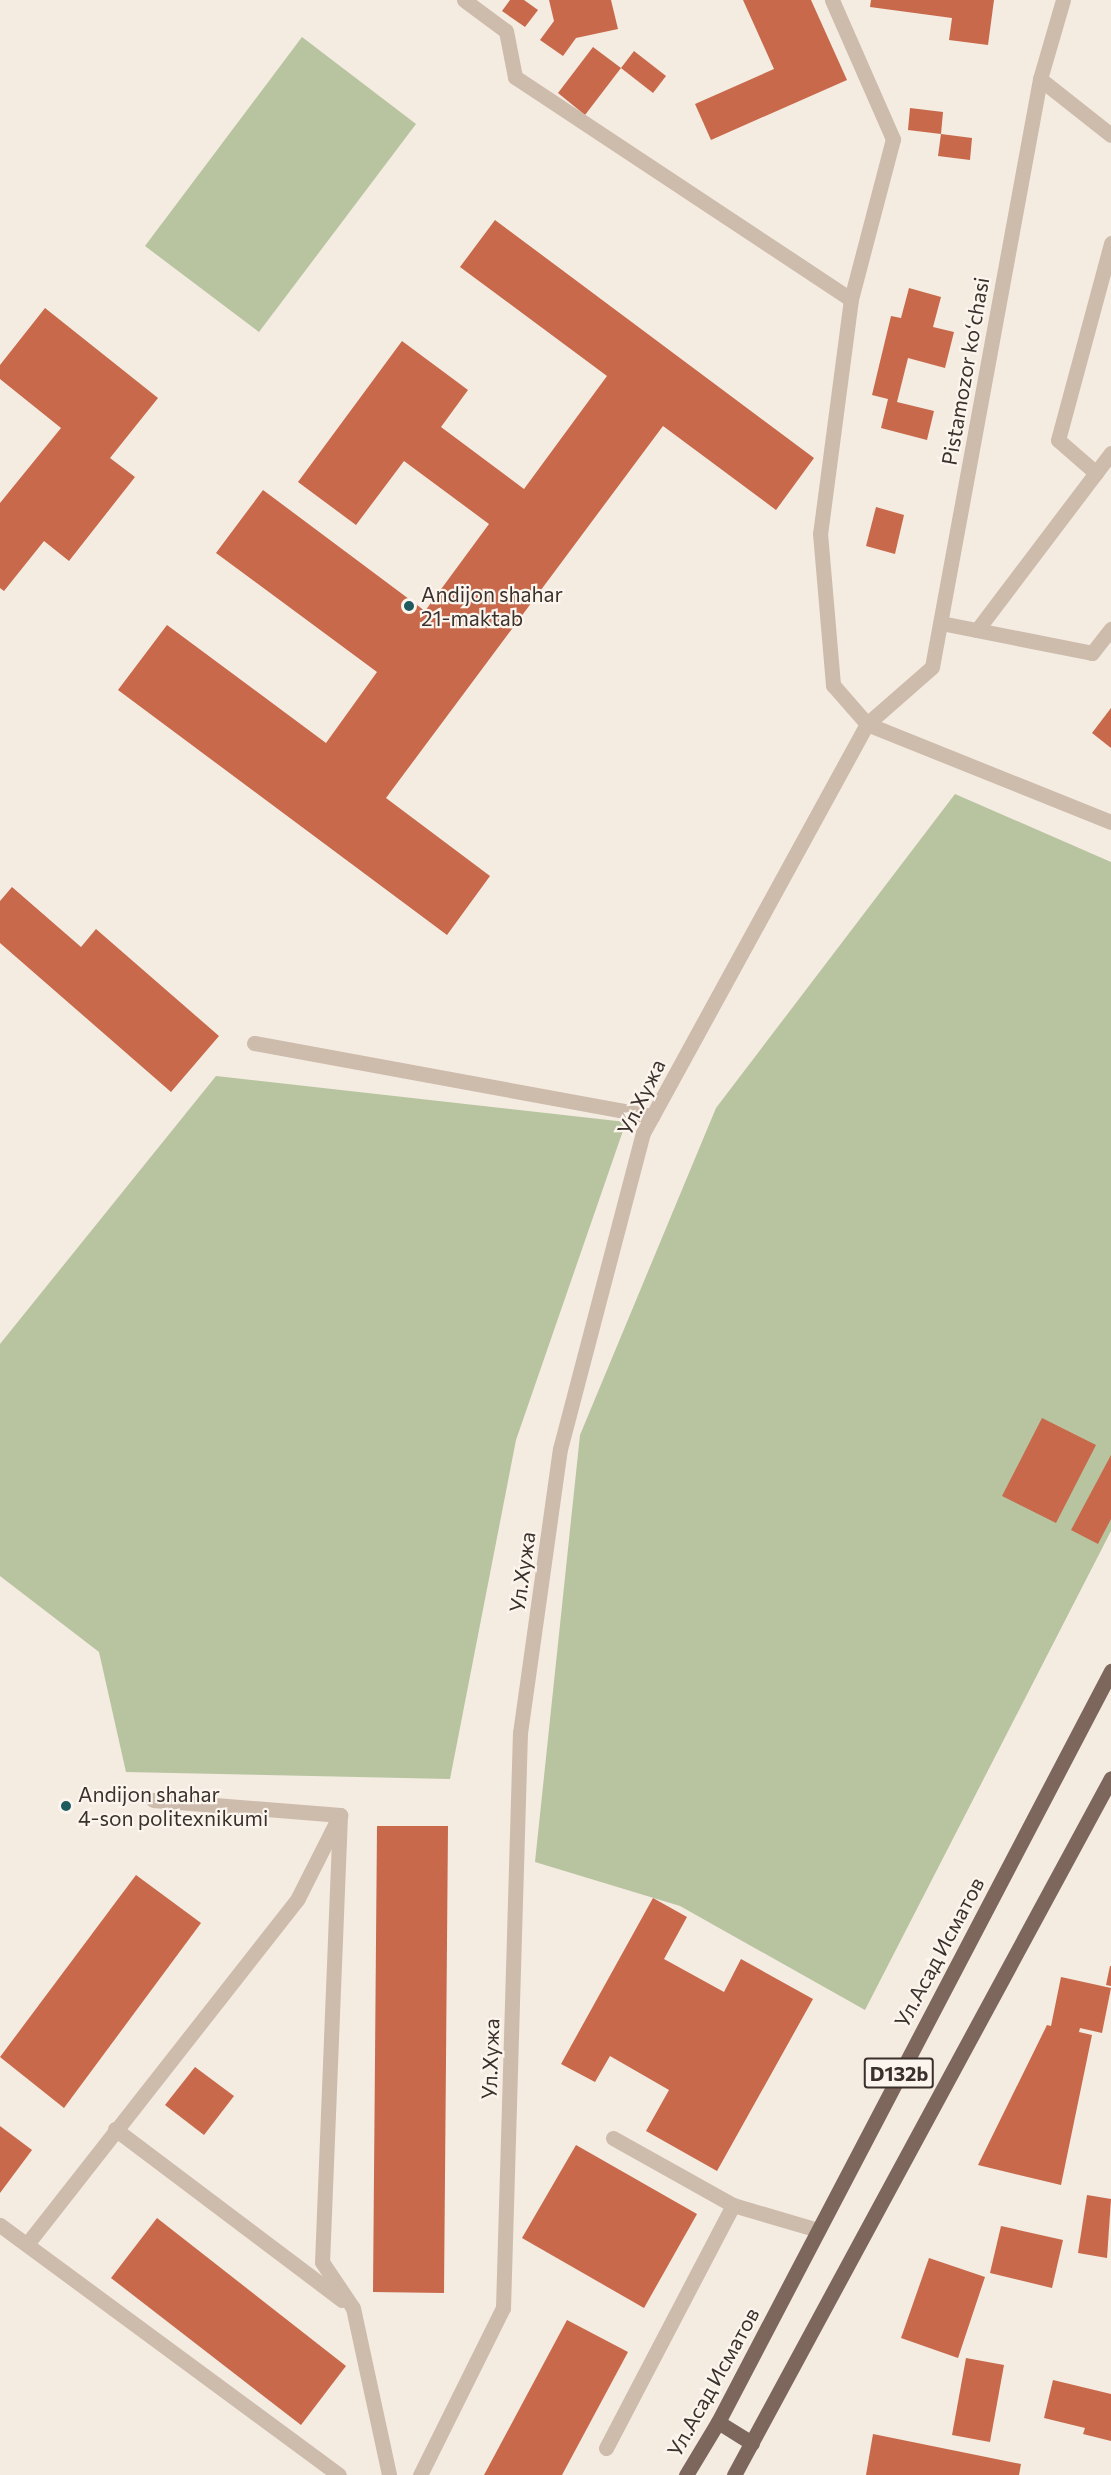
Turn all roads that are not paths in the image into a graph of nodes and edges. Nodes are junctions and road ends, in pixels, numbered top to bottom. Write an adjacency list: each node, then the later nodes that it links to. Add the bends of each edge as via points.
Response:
1 (464, 0): 7 (street, via 506,31 515,77)
2 (832, 0): 7 (street, via 893,139)
3 (1063, 0): 4 (street, Pistamozor koʻchasi)
4 (1040, 79): 5 (street); 10 (street, Pistamozor koʻchasi)
5 (1111, 135)
6 (1111, 243): 9 (street, via 1058,440)
7 (851, 299): 13 (street, via 820,533 833,685)
8 (1111, 453): 9 (street)
9 (1096, 473): 12 (street)
10 (941, 623): 12 (street); 13 (street, Pistamozor koʻchasi, via 932,667)
11 (1111, 629): 12 (street, via 1092,653)
12 (977, 630)
13 (867, 724): 14 (street); 16 (street, Ул.Хужа)
14 (1111, 822)
15 (254, 1043): 16 (street)
16 (652, 1116): 33 (street, Ул.Хужа, via 643,1133 560,1449 520,1733 503,2308)
17 (1111, 1671): 25 (main road, Ул.Асад Исматов / D132b)
18 (1111, 1778): 29 (main road, D132b)
19 (153, 1800): 20 (street)
20 (340, 1815): 21 (street, via 298,1898); 27 (street, via 322,2262)
21 (114, 2129): 26 (street); 27 (street)
22 (613, 2138): 23 (street)
23 (733, 2205): 25 (street); 30 (street)
24 (0, 2225): 26 (street)
25 (818, 2230): 28 (main road, Ул.Асад Исматов / D132b)
26 (27, 2244): 31 (street)
27 (353, 2308): 32 (street)
28 (718, 2422): 29 (main road); 34 (main road, Ул.Асад Исматов / D132b)
29 (752, 2443): 35 (main road, D132b)
30 (606, 2448)
31 (339, 2475)
32 (389, 2475)
33 (420, 2475)
34 (686, 2475)
35 (734, 2475)

